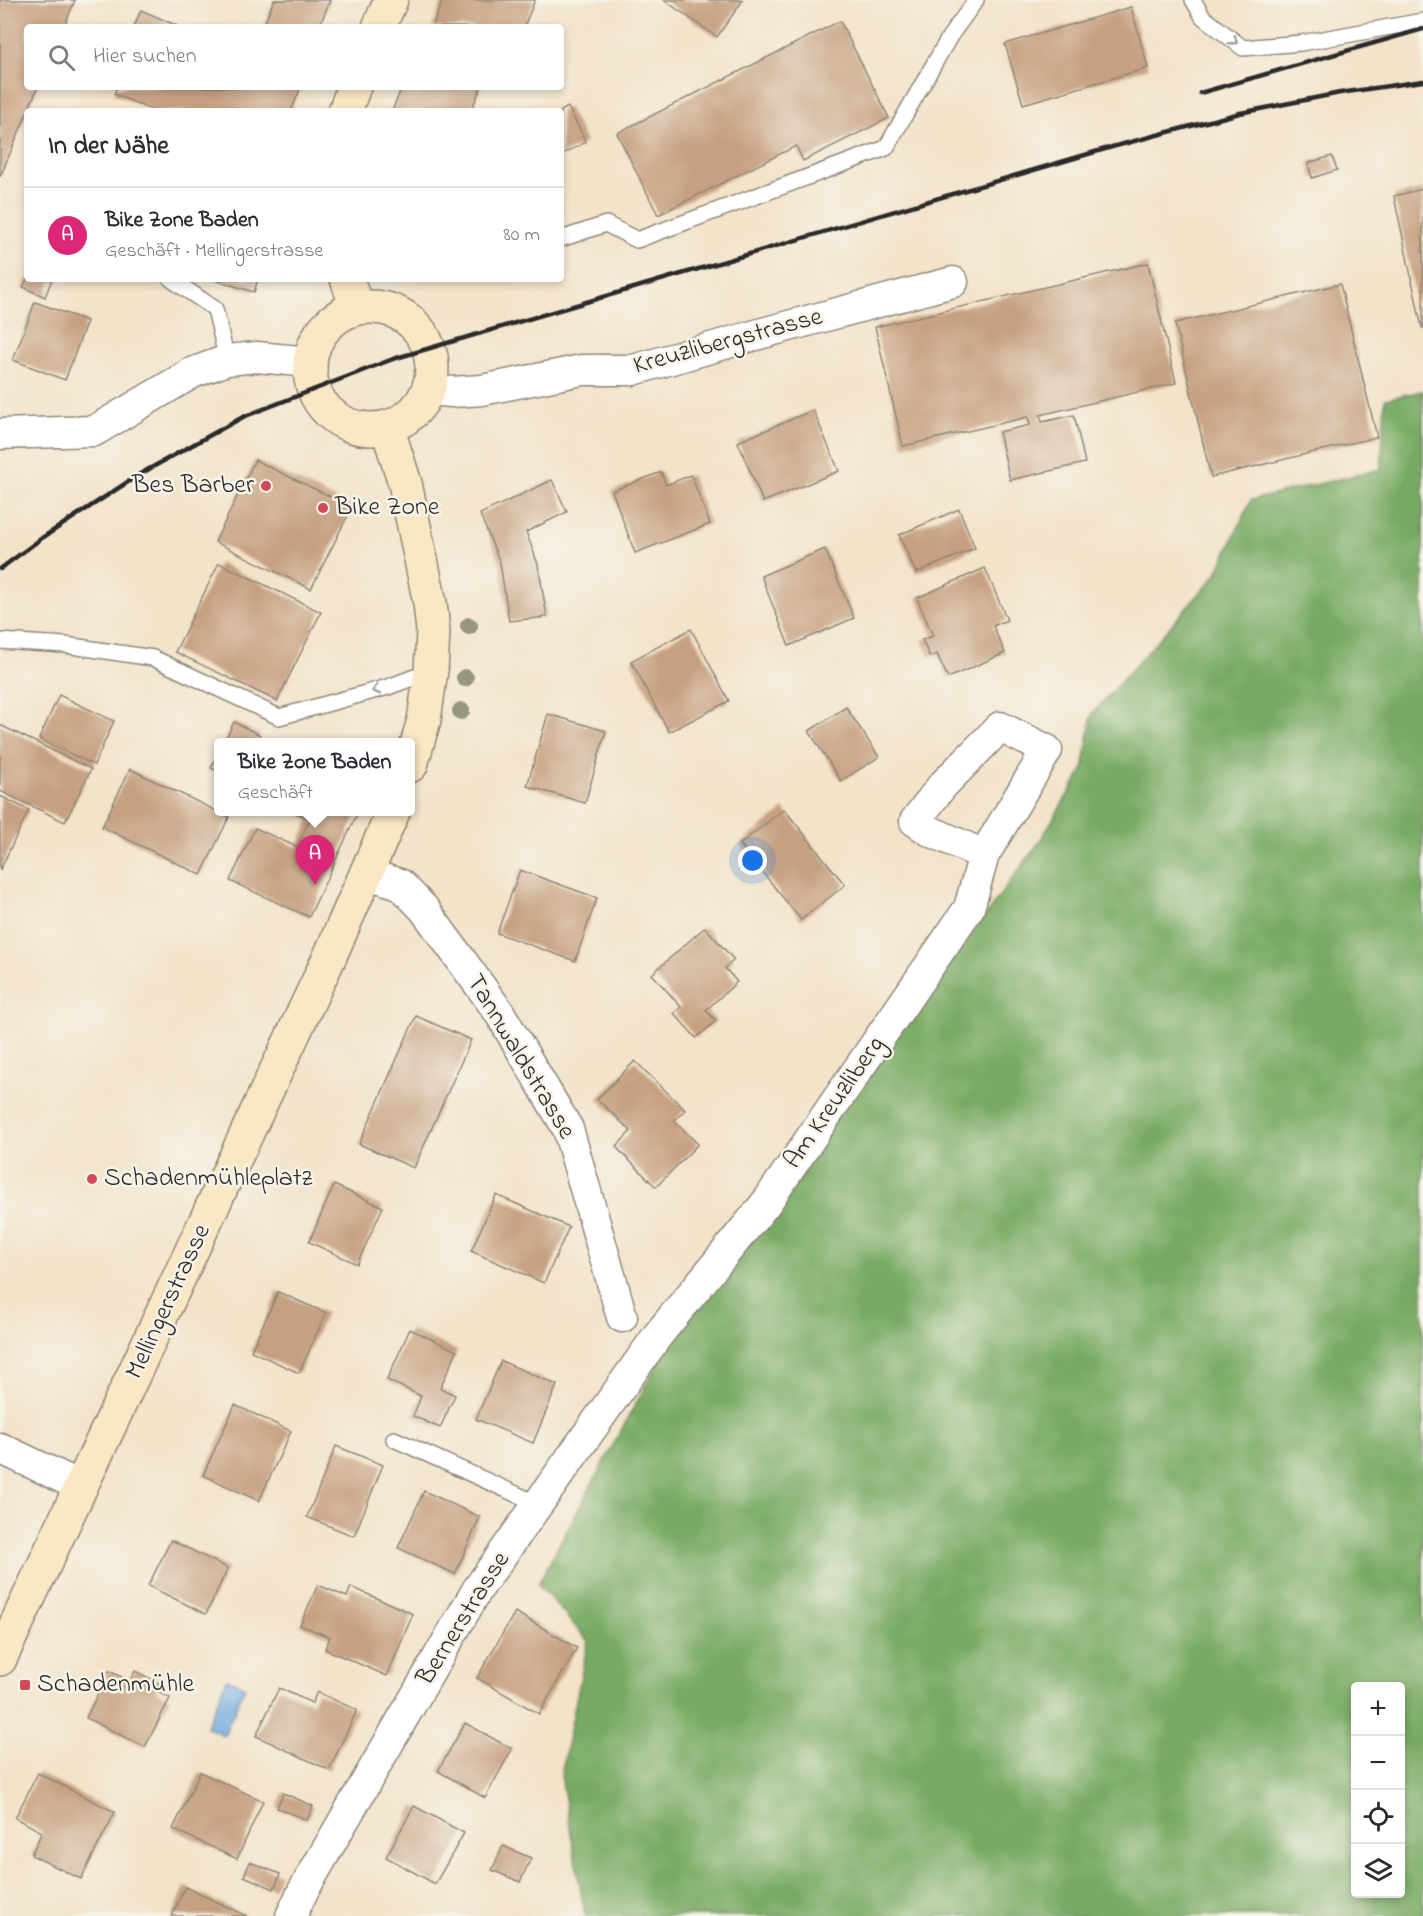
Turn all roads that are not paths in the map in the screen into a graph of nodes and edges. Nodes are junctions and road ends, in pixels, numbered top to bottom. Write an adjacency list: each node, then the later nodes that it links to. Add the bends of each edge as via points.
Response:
1 (391, 0): 5 (main road)
2 (976, 0): 8 (lane, via 950,36 886,148 637,240 606,224)
3 (1193, 0): 4 (lane, one-way to 4, via 1203,17 1243,48 1301,44)
4 (1423, 21)
5 (380, 24)
6 (353, 90): 7 (main road)
7 (346, 108)
8 (564, 238)
9 (175, 282): 12 (lane, via 215,309)
10 (953, 282): 14 (street, Kreuzlibergstrasse, via 633,370 582,370 482,390)
11 (352, 293): 13 (main road, via 340,315 315,344); 14 (main road, via 408,318 420,331 429,349 432,369)
12 (227, 360): 13 (street, via 257,357); 16 (street, via 192,374 94,431)
13 (310, 362): 15 (main road, via 311,382 331,414 367,429)
14 (428, 390): 15 (main road, via 404,419)
15 (387, 427): 18 (main road, via 405,483 430,603)
16 (0, 434)
17 (0, 641): 18 (lane, one-way to 17, via 279,717 153,658 65,645)
18 (431, 671): 19 (main road)
19 (415, 751)
20 (391, 816): 22 (main road, Mellingerstrasse)
21 (984, 855): 21 (street, Am Kreuzliberg, via 1047,750 1000,726 942,786 915,821); 24 (street, Am Kreuzliberg, via 969,908 766,1203)
22 (367, 874): 23 (street, Tannwaldstrasse, via 400,884 424,909 499,1012 568,1129); 27 (main road, Mellingerstrasse)
23 (622, 1317)
24 (658, 1335): 28 (street, Bernerstrasse)
25 (394, 1439): 28 (lane)
26 (0, 1448): 27 (street)
27 (82, 1487): 29 (main road, Mellingerstrasse)
28 (538, 1504): 30 (street, Bernerstrasse, via 477,1590)
29 (0, 1659)
30 (291, 1916)

